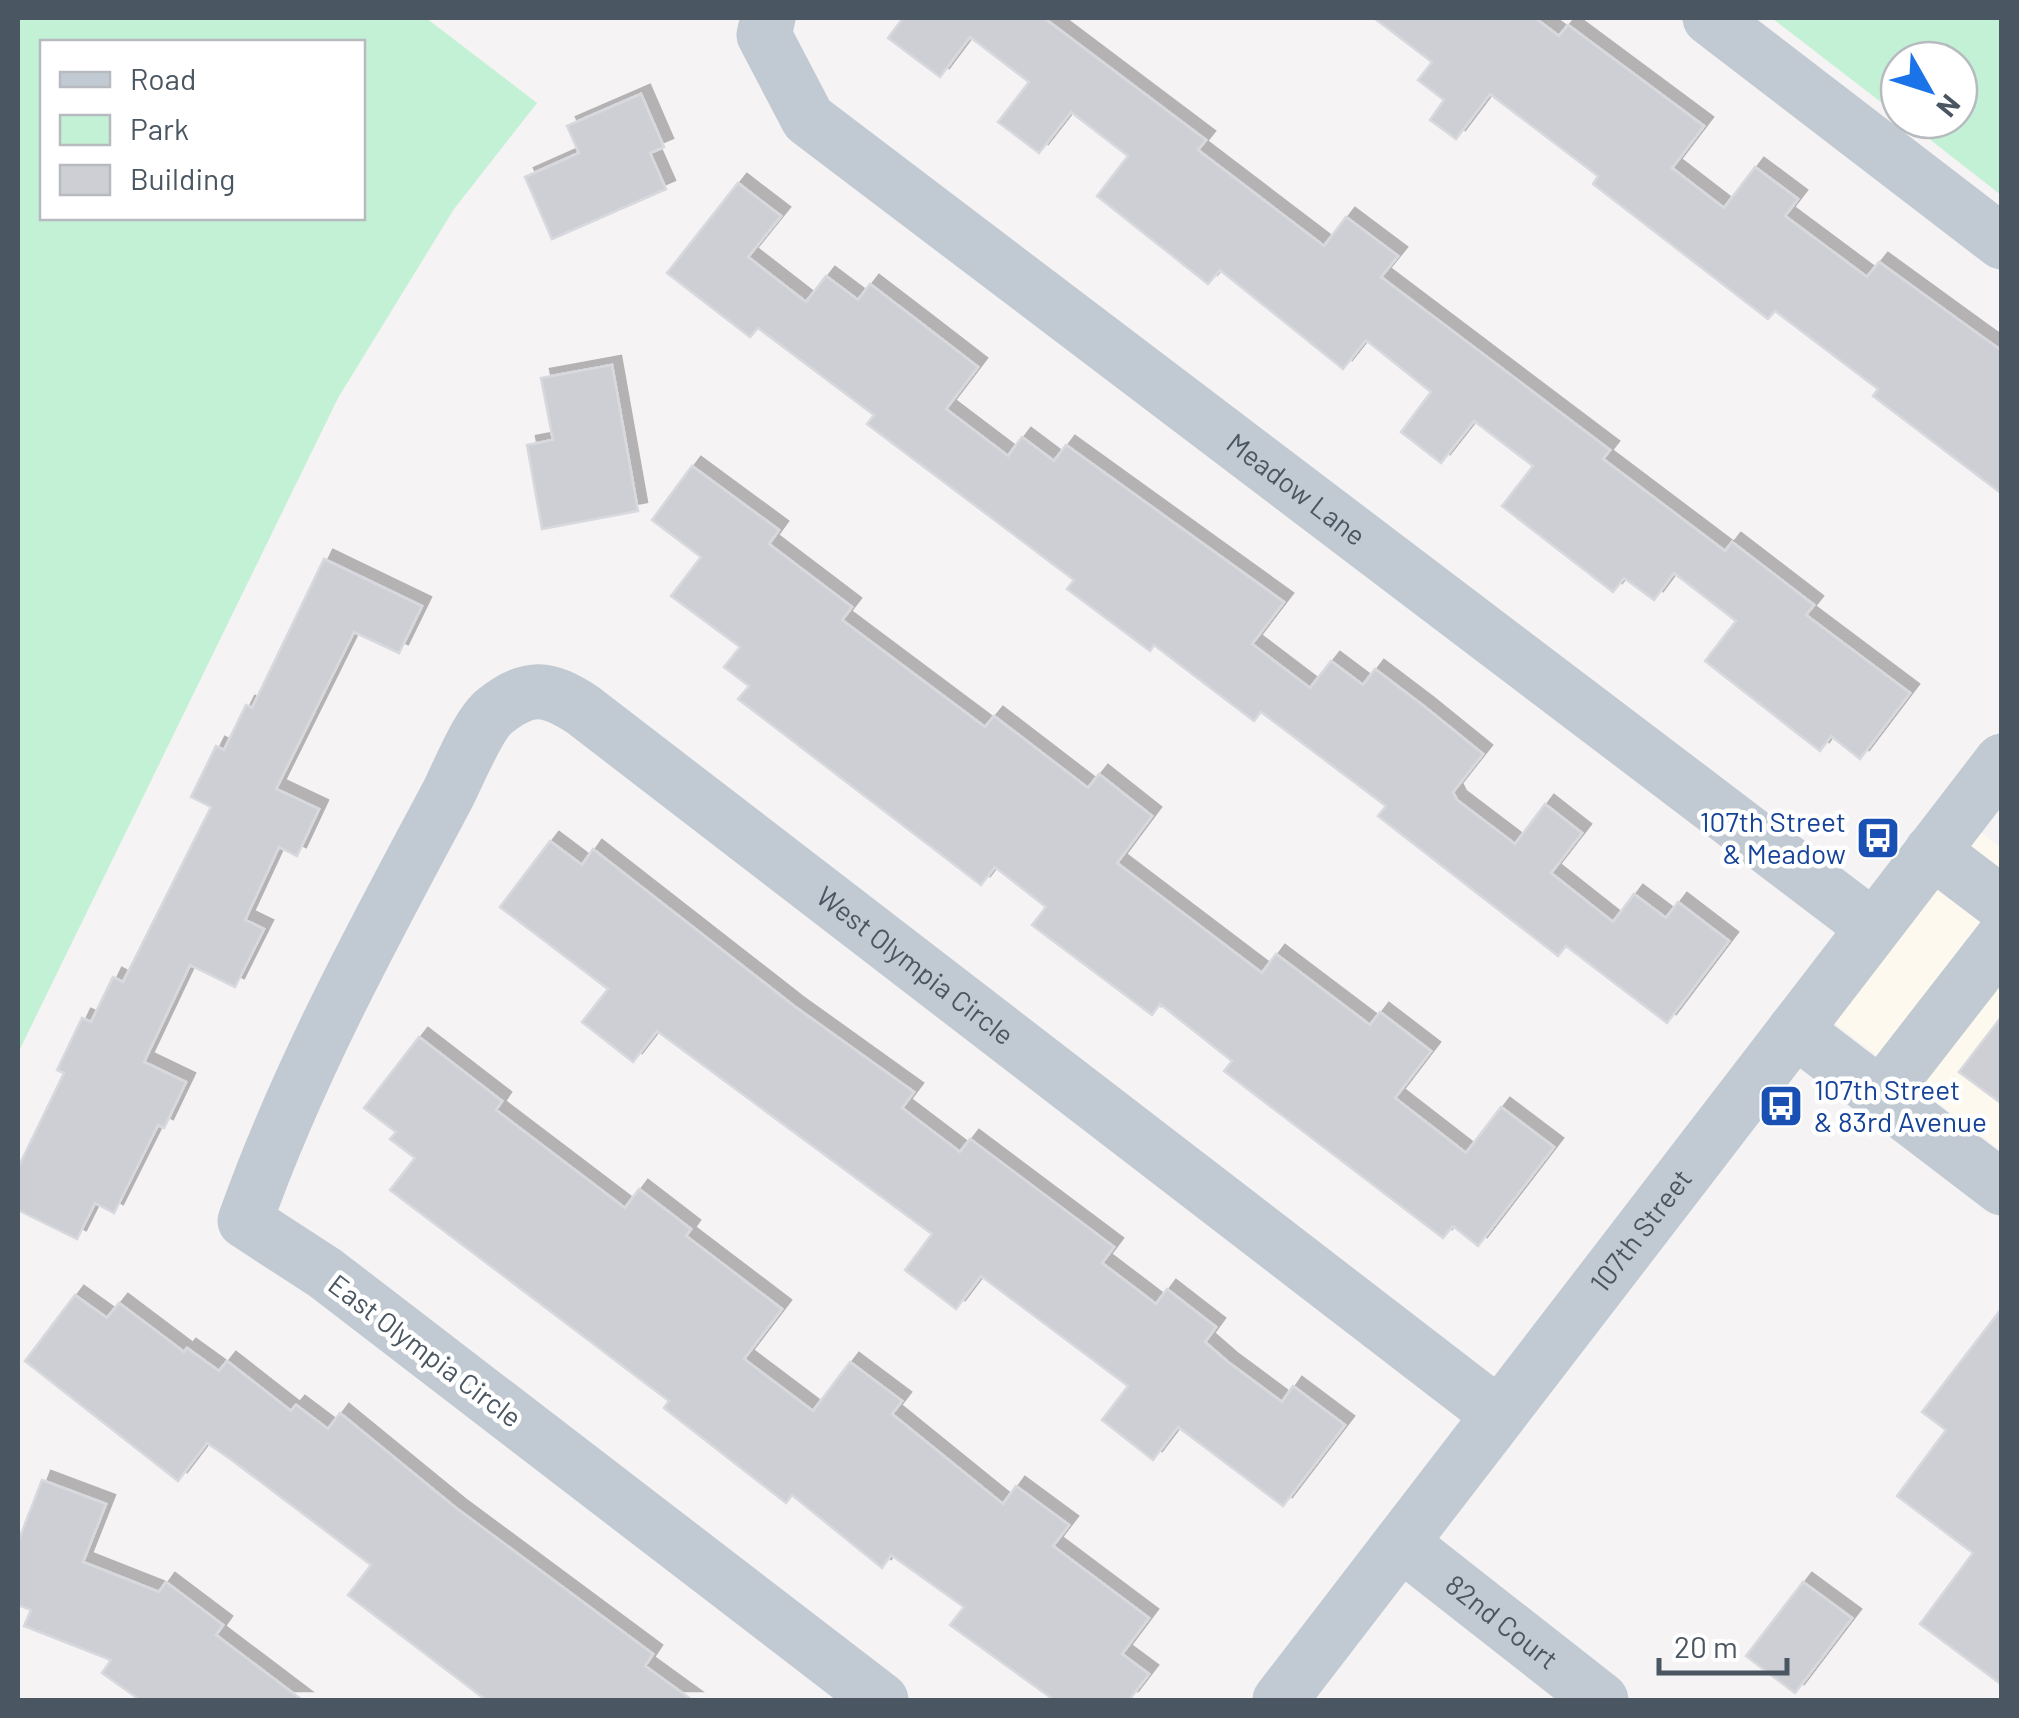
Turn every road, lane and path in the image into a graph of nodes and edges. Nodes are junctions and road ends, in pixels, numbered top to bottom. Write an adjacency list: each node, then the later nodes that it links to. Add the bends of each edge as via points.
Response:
1 (768, 18): 8 (street, Meadow Lane, via 764,35 808,118)
2 (1710, 18): 3 (street)
3 (2002, 242)
4 (2002, 761): 5 (street, 107th Street)
5 (1932, 851): 7 (street); 8 (street, 107th Street)
6 (390, 901): 13 (street, West Olympia Circle, via 492,712 529,690 557,693); 15 (street, East Olympia Circle, via 272,1143 245,1221 325,1273)
7 (2002, 904)
8 (1873, 928): 10 (street, 107th Street)
9 (2002, 939): 11 (street)
10 (1794, 1030): 11 (street); 13 (street, 107th Street)
11 (1880, 1096): 12 (street)
12 (2002, 1188)
13 (1499, 1415): 14 (street, 107th Street)
14 (1400, 1543): 16 (street, 107th Street); 17 (street, 82nd Court)
15 (882, 1700)
16 (1280, 1700)
17 (1600, 1700)

